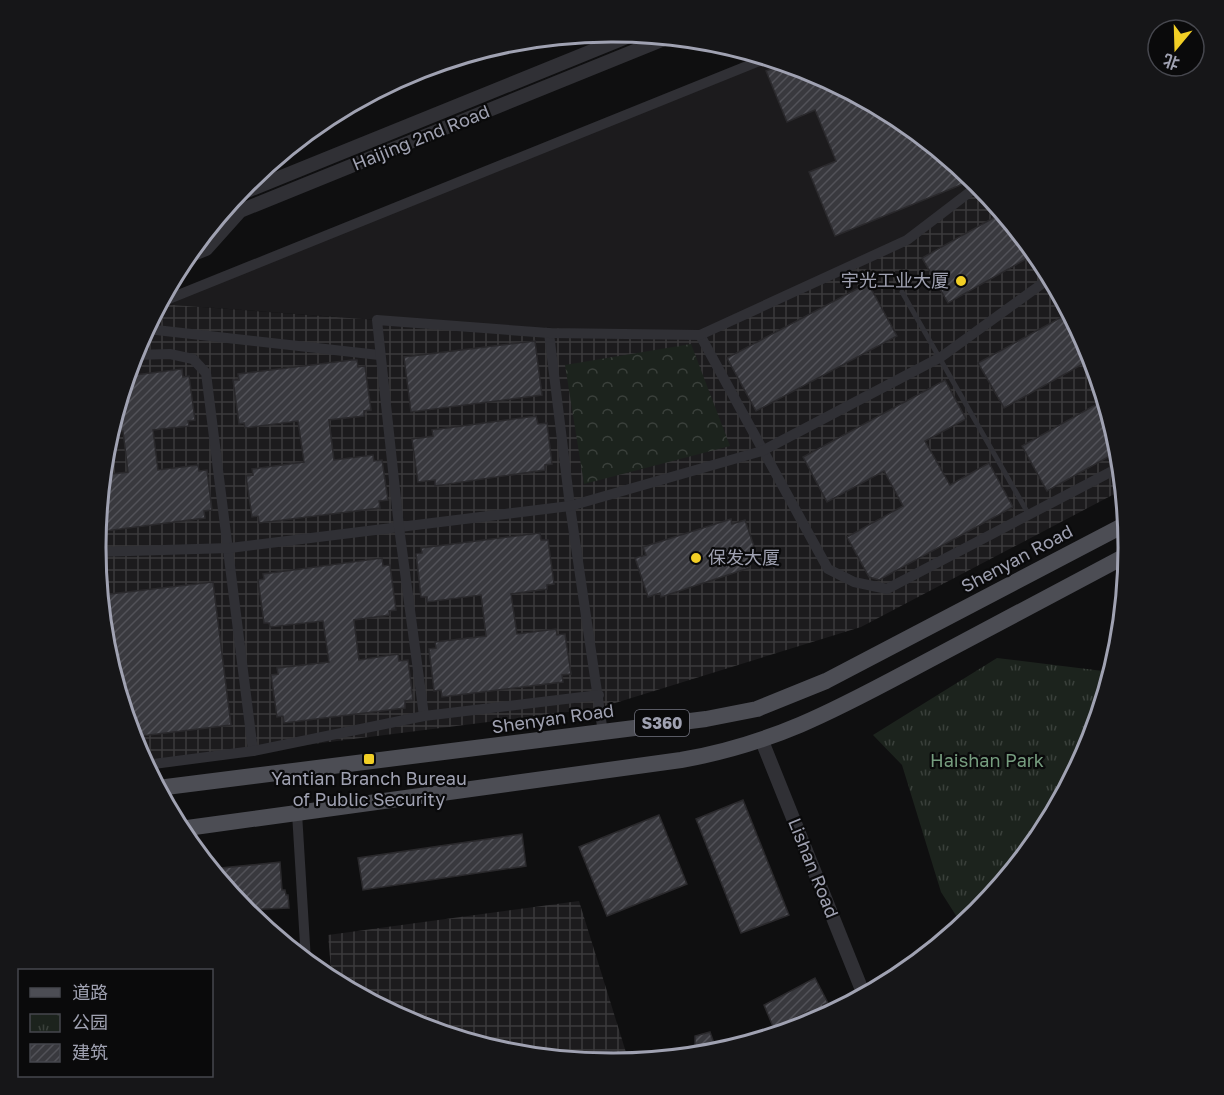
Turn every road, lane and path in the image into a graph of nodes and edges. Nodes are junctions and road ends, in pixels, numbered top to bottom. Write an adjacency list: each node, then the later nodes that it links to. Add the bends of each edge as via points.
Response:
1 (614, 42): 4 (street, Haijing 2nd Road)
2 (653, 44): 7 (street, Haijing 2nd Road)
3 (755, 63): 11 (street)
4 (258, 187)
5 (971, 192): 14 (street, via 907,240)
6 (239, 207): 7 (street)
7 (240, 211): 8 (street, Haijing 2nd Road)
8 (204, 250)
9 (1043, 283): 17 (street)
10 (902, 291): 17 (lane)
11 (173, 297)
12 (156, 330): 16 (street)
13 (549, 333): 14 (street); 16 (street, via 377,320); 20 (street)
14 (699, 335): 18 (street)
15 (145, 355): 24 (street, via 192,359 206,373)
16 (380, 355): 22 (street)
17 (941, 357): 18 (street); 21 (lane)
18 (762, 452): 20 (street); 21 (street, via 828,570 854,582 887,589)
19 (1111, 472): 21 (street)
20 (570, 506): 22 (street); 27 (street)
21 (1029, 515)
22 (399, 527): 24 (street); 28 (street)
23 (1117, 529): 29 (main road, Shenyan Road / S360, via 806,689 757,709)
24 (230, 548): 25 (street); 31 (street)
25 (106, 552)
26 (1117, 560): 30 (main road, S360, via 830,713)
27 (599, 695): 28 (street); 29 (street)
28 (424, 716): 31 (street)
29 (603, 733): 33 (main road, Shenyan Road / S360)
30 (762, 741): 34 (main road, S360, via 681,760); 37 (street, Lishan Road)
31 (253, 751): 32 (street)
32 (156, 764)
33 (167, 787)
34 (297, 813): 35 (main road, S360); 36 (street)
35 (192, 827)
36 (305, 950)
37 (861, 987)

